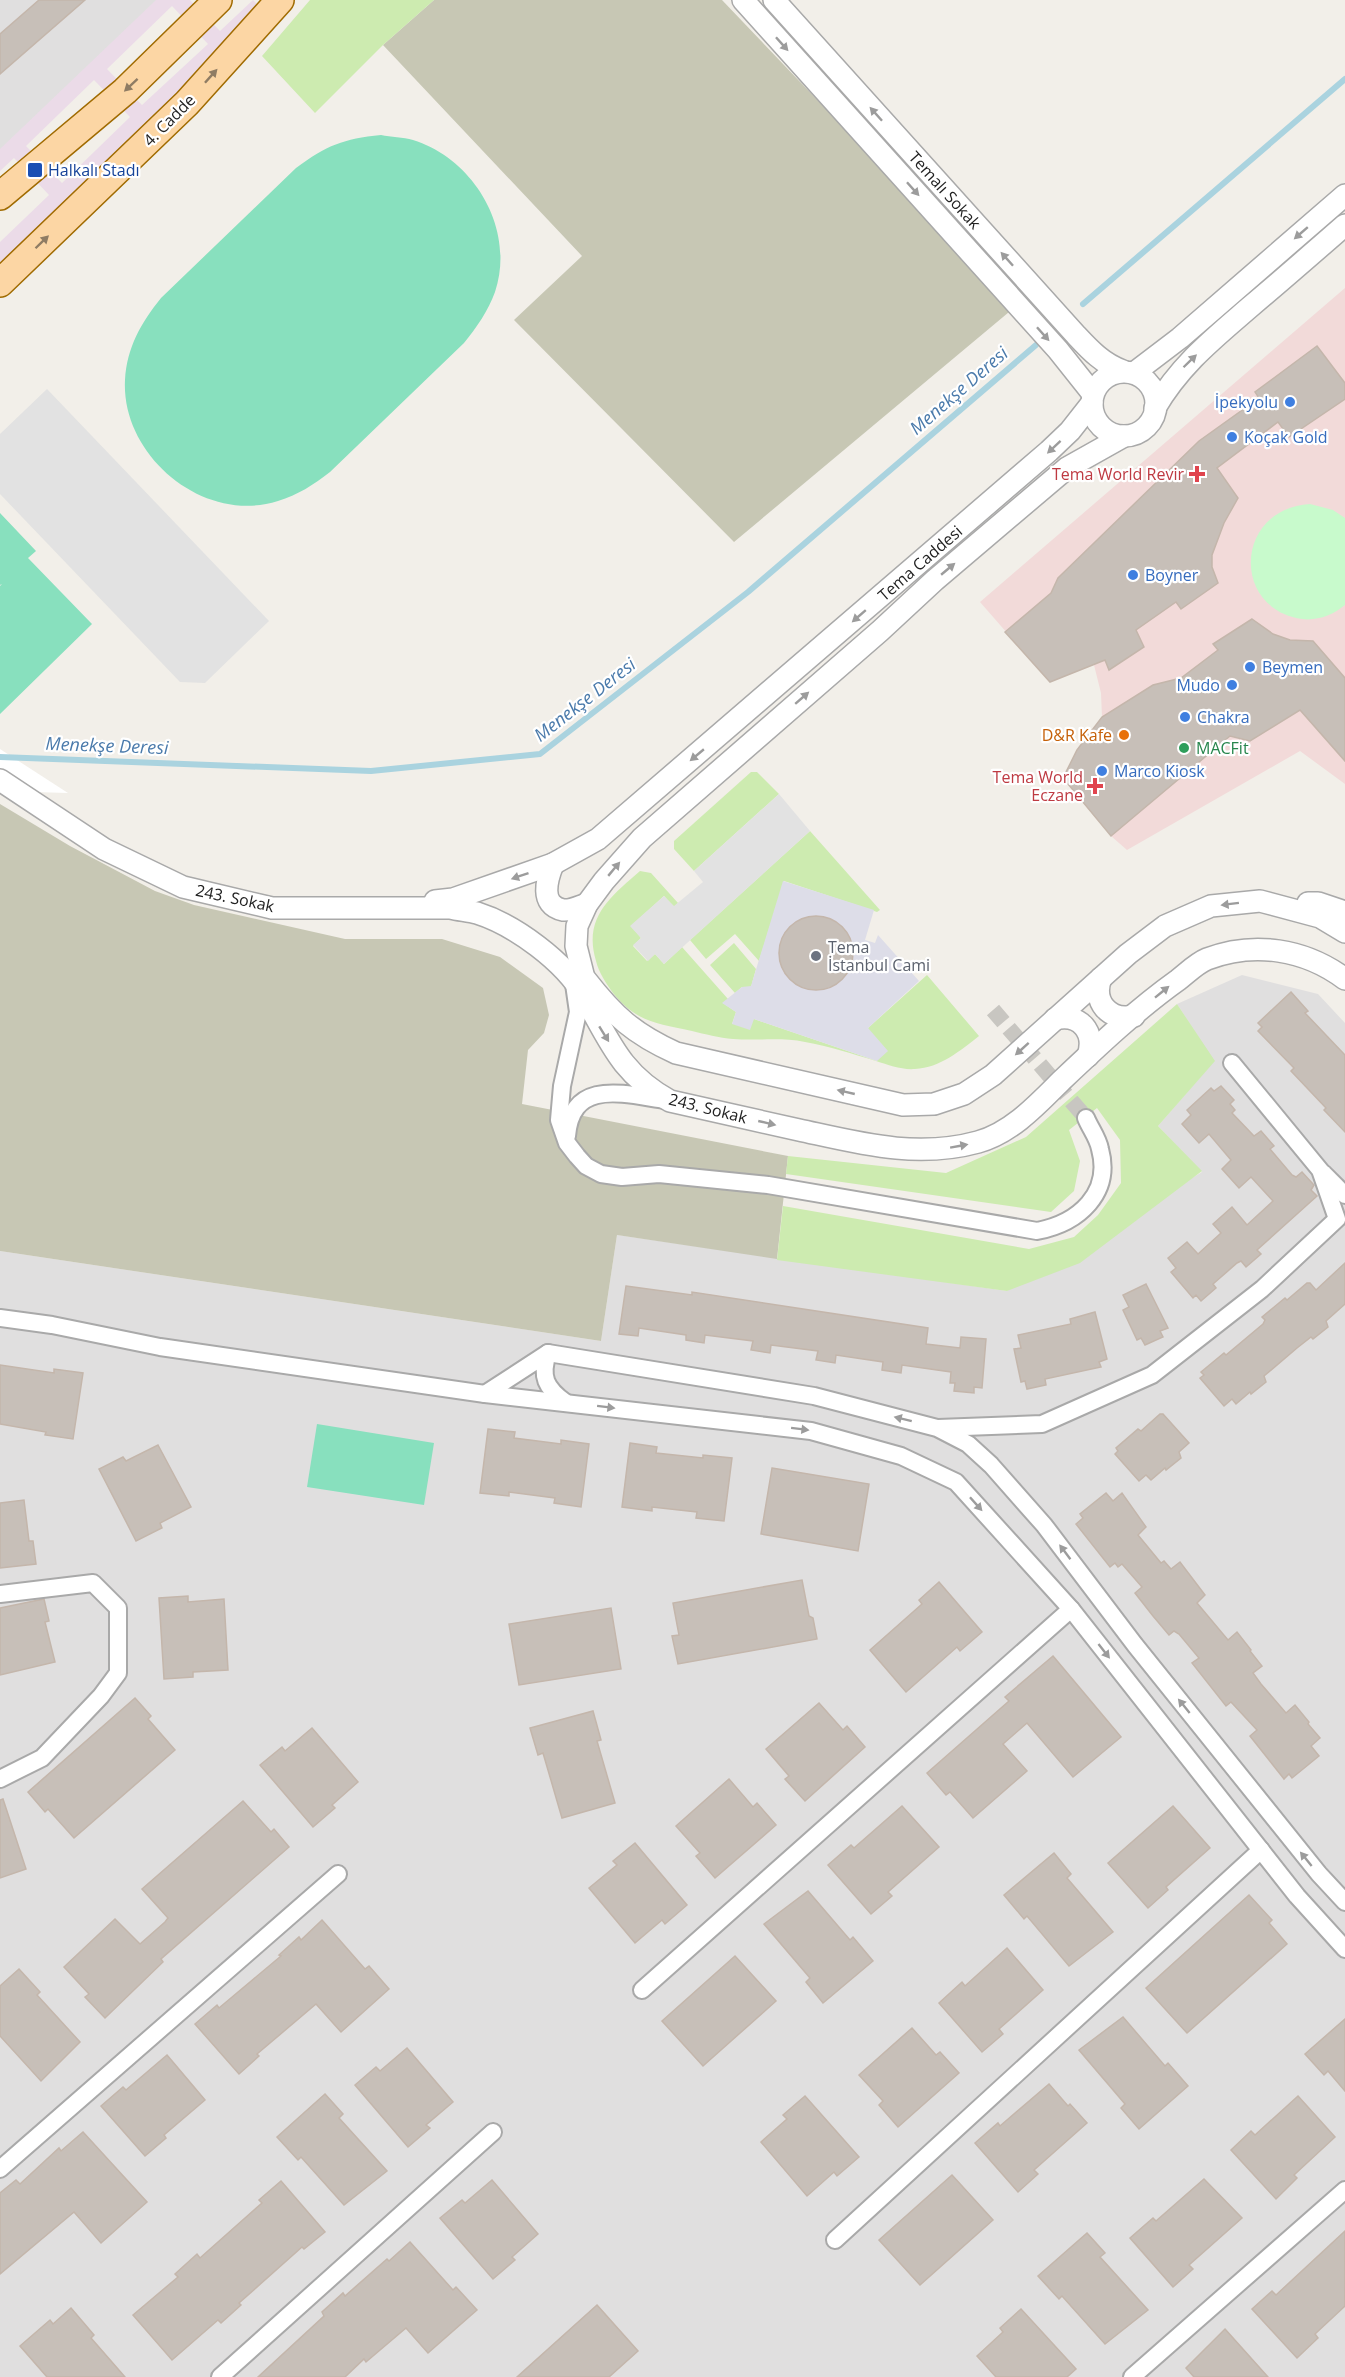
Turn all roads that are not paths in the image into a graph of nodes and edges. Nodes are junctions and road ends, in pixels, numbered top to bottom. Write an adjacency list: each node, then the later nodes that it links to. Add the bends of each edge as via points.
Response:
1 (218, 0): 6 (main road, one-way to 6, via 125,91)
2 (280, 0): 8 (main road, 4. Cadde, one-way to 2, via 187,103)
3 (743, 0): 10 (street, one-way to 10, via 1058,350)
4 (774, 0): 9 (street, Temalı Sokak, one-way to 4, via 1109,366 1081,341)
5 (1345, 195): 9 (street, one-way to 9, via 1180,338)
6 (0, 196)
7 (1345, 225): 11 (street, one-way to 7, via 1170,382 1189,362)
8 (0, 283)
9 (1128, 372): 10 (street, via 1106,377); 11 (street, via 1151,387)
10 (1093, 398): 12 (street, via 1096,420 1104,429); 14 (street, Tema Caddesi, one-way to 14, via 1070,431 1049,451 741,718 598,839)
11 (1155, 408): 12 (street, via 1145,427)
12 (1124, 436): 17 (street, one-way to 12, via 642,838 935,580 1067,468)
13 (0, 780): 18 (street, 243. Sokak, via 104,849 183,887 272,908)
14 (553, 864): 15 (street, Tema Caddesi, one-way to 15); 17 (street, via 546,880 546,892 552,903 562,910)
15 (453, 899): 18 (street); 23 (street, 243. Sokak, via 481,903 506,913 534,932)
16 (1260, 900): 19 (street, via 1318,903); 20 (street, 243. Sokak, via 1320,917); 21 (street, 243. Sokak, one-way to 21, via 1211,906 1166,926)
17 (587, 904): 23 (street, via 577,926)
18 (369, 907): 23 (street, 243. Sokak, via 450,908 476,913 513,930)
19 (1345, 912)
20 (1345, 932)
21 (1101, 978): 24 (street, via 1098,994 1105,1009 1118,1017); 25 (street, 243. Sokak)
22 (1345, 979): 24 (street, 243. Sokak, one-way to 22, via 1205,960 1240,950 1270,949 1306,958)
23 (579, 980): 25 (street, 243. Sokak, one-way to 23, via 993,1075 964,1094 934,1104 903,1105 676,1053 629,1028); 28 (street, 243. Sokak, one-way to 28, via 601,1029 622,1062 650,1090); 30 (street, via 578,1012 559,1120)
24 (1134, 1016): 26 (street, 243. Sokak)
25 (1056, 1019): 26 (street, via 1072,1018 1085,1026 1091,1041)
26 (1088, 1056): 28 (street, 243. Sokak, one-way to 26, via 882,1148 928,1150 980,1142 1008,1129)
27 (1232, 1064): 31 (street)
28 (670, 1101): 30 (street, via 611,1092 594,1095 573,1111)
29 (1086, 1118): 30 (street, via 1100,1149 1102,1183 1081,1214 1037,1231 768,1185 668,1175 601,1174 586,1166)
30 (567, 1143)
31 (1320, 1170): 32 (street); 33 (street)
32 (1345, 1195)
33 (1341, 1219): 38 (street, via 1262,1289 1152,1376 1042,1424)
34 (0, 1318): 36 (street, via 52,1324 160,1347)
35 (548, 1353): 36 (street); 37 (street, via 545,1380 550,1390); 38 (street, one-way to 35, via 814,1396)
36 (485, 1394): 37 (street)
37 (565, 1402): 40 (street, one-way to 40, via 811,1431 901,1456 956,1482)
38 (938, 1428): 44 (street, one-way to 38, via 1318,1874 1179,1700 1044,1525 991,1465 968,1444)
39 (0, 1594): 41 (street, via 93,1583 118,1608 118,1673 42,1758)
40 (1071, 1609): 42 (street, one-way to 42); 46 (street)
41 (0, 1779)
42 (1261, 1850): 45 (street); 50 (street)
43 (338, 1874): 48 (street)
44 (1345, 1902)
45 (1345, 1949)
46 (642, 1990)
47 (493, 2132): 51 (street)
48 (0, 2169)
49 (1345, 2190): 52 (street)
50 (835, 2240)
51 (220, 2377)
52 (1132, 2377)

